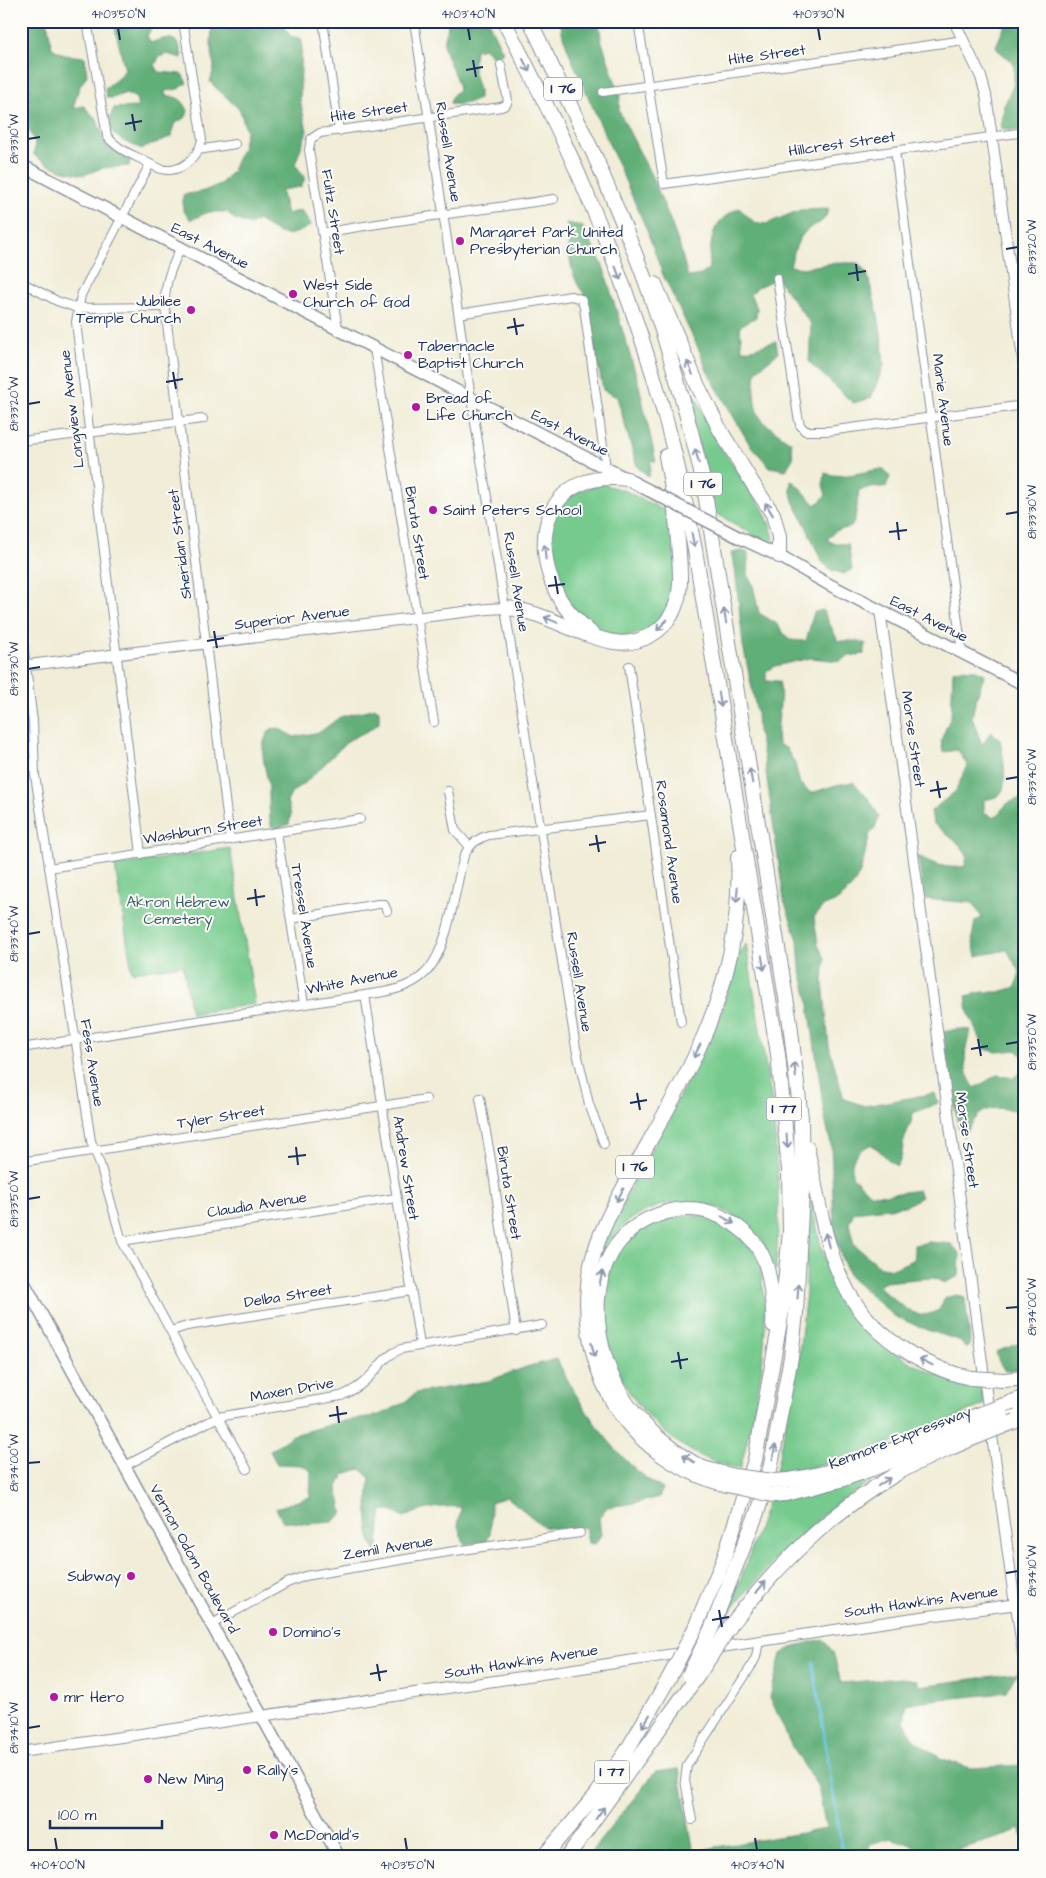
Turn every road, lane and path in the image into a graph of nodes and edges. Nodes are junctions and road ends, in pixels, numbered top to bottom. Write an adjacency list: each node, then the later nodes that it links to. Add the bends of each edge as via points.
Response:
1 (87, 21): 22 (street, via 107,136 114,145)
2 (183, 21): 18 (street, via 202,140)
3 (323, 21): 14 (street)
4 (414, 21): 13 (street, Russell Avenue)
5 (504, 21): 36 (highway, I 76, one-way to 36, via 583,185)
6 (530, 21): 20 (highway, I 76)
7 (638, 21): 11 (street)
8 (954, 21): 9 (street)
9 (964, 40): 11 (street, Hite Street); 16 (street, via 981,77)
10 (501, 65): 13 (street, Hite Street, via 506,105)
11 (648, 86): 12 (street, Hite Street); 19 (street, Hillcrest Street, via 664,184)
12 (603, 92)
13 (430, 118): 14 (street, Hite Street); 25 (street, Russell Avenue)
14 (339, 131): 21 (street, Hite Street, via 314,136 308,146)
15 (1025, 132): 16 (street, Hillcrest Street)
16 (992, 137): 19 (street, Hillcrest Street); 37 (street)
17 (235, 144): 18 (street)
18 (198, 150): 22 (street, via 180,167 165,169)
19 (895, 151): 40 (street, Marie Avenue)
20 (595, 157): 47 (highway, one-way to 20, via 779,537 773,514 720,430 698,386 646,262); 80 (highway, I 76, one-way to 20, via 790,1022 703,480 686,409 650,294)
21 (310, 158): 27 (street, Fultz Street)
22 (150, 164): 26 (street, Longview Avenue)
23 (21, 165): 26 (main road, East Avenue)
24 (554, 199): 25 (street)
25 (444, 216): 27 (street); 33 (street, Russell Avenue)
26 (121, 217): 28 (main road, East Avenue); 32 (street, Longview Avenue)
27 (323, 233): 34 (street, Fultz Street)
28 (181, 248): 31 (street, Sheridan Street, via 167,279); 34 (main road, East Avenue)
29 (777, 278): 40 (street, via 798,416 805,431)
30 (21, 282): 32 (street)
31 (165, 307): 32 (street); 42 (street, Sheridan Street)
32 (77, 308): 43 (street, Longview Avenue)
33 (459, 314): 38 (street, Russell Avenue); 45 (street, via 571,296 582,301)
34 (338, 329): 35 (main road, East Avenue)
35 (374, 348): 38 (main road, East Avenue); 50 (street, Biruta Street)
36 (647, 357): 52 (highway, one-way to 52, via 677,513 680,584 673,612 656,632 626,643); 61 (highway, I 76, one-way to 61, via 689,518)
37 (1025, 373)
38 (471, 398): 45 (main road, East Avenue); 48 (street, Russell Avenue)
39 (1025, 405): 40 (street)
40 (931, 418): 54 (street, Marie Avenue)
41 (204, 419): 42 (street)
42 (179, 422): 43 (street); 53 (street, Sheridan Street)
43 (89, 433): 44 (street); 55 (street, Longview Avenue)
44 (21, 441)
45 (606, 468): 46 (main road, East Avenue)
46 (627, 479): 47 (main road, East Avenue, bridge); 52 (highway, one-way to 46, via 564,605 551,580 545,554 547,523 559,499 576,485 591,480)
47 (779, 556): 49 (main road, East Avenue)
48 (506, 608): 50 (street, Superior Avenue); 52 (highway, one-way to 48, via 527,610); 64 (street, Russell Avenue)
49 (880, 610): 54 (main road, East Avenue); 101 (street, Morse Street)
50 (417, 618): 53 (street, Superior Avenue); 59 (street, Biruta Street)
51 (21, 627): 56 (street, Fess Avenue)
52 (595, 636)
53 (206, 643): 55 (street, Superior Avenue); 66 (street, Sheridan Street)
54 (962, 652): 58 (main road, East Avenue)
55 (116, 654): 56 (street, Superior Avenue); 68 (street, Longview Avenue)
56 (24, 666): 69 (street, Fess Avenue)
57 (629, 666): 62 (street, Rosamond Avenue)
58 (1025, 685)
59 (434, 722)
60 (448, 791): 67 (street, via 455,830)
61 (734, 794): 95 (highway, I 77, one-way to 95, via 778,1054 789,1170 790,1231 783,1306); 99 (highway, I 76, one-way to 99, via 739,876 734,941 725,978 698,1049 601,1234 591,1263 587,1303 594,1356 603,1383 626,1423 661,1456 704,1480)
62 (651, 815): 64 (street); 74 (street, Rosamond Avenue)
63 (360, 819): 65 (street, Washburn Street)
64 (541, 828): 67 (street, via 489,835); 81 (street, Russell Avenue, via 576,1048 589,1104)
65 (277, 832): 66 (street, Washburn Street); 71 (street, Tressel Avenue)
66 (230, 840): 68 (street, Washburn Street)
67 (470, 847): 72 (street, White Avenue, via 464,856 442,947 429,969 404,986)
68 (141, 854): 69 (street, Washburn Street)
69 (49, 868): 75 (street, Fess Avenue)
70 (387, 911): 71 (street, via 384,904 378,904)
71 (291, 919): 73 (street, Tressel Avenue)
72 (365, 995): 73 (street, White Avenue); 79 (street, Andrew Street)
73 (304, 1004): 75 (street, White Avenue)
74 (681, 1022)
75 (75, 1040): 76 (street, White Avenue); 82 (street, Fess Avenue)
76 (21, 1048)
77 (480, 1098): 89 (street, Biruta Street)
78 (426, 1099): 79 (street, Tyler Street)
79 (382, 1106): 82 (street, Tyler Street); 84 (street, Andrew Street)
80 (801, 1118): 92 (highway, I 76, one-way to 80, bridge, via 972,1378 937,1367 896,1345 875,1328 853,1301 827,1244); 104 (highway, I 77, one-way to 80, bridge, via 758,1510 783,1406 799,1272)
81 (604, 1144)
82 (95, 1150): 83 (street, Tyler Street); 85 (street, Fess Avenue)
83 (21, 1162)
84 (396, 1198): 85 (street, Claudia Avenue); 87 (street, Andrew Street)
85 (122, 1241): 90 (street, Fess Avenue)
86 (21, 1277): 97 (main road, Vernon Odom Boulevard)
87 (411, 1291): 90 (street, Delba Street); 91 (street, Andrew Street)
88 (542, 1326): 89 (street, Maxen Drive)
89 (516, 1330): 91 (street, Maxen Drive)
90 (171, 1331): 94 (street, Fess Avenue)
91 (420, 1345): 94 (street, Maxen Drive, via 393,1352 367,1380 341,1396)
92 (1025, 1378)
93 (1020, 1409): 96 (highway, bridge); 96 (highway, bridge)
94 (218, 1417): 97 (street, Maxen Drive); 98 (street, Fess Avenue)
95 (761, 1425): 99 (highway, one-way to 95, via 679,1453 655,1434 616,1386 606,1362 597,1303 600,1279 614,1247 634,1226 672,1210 697,1209 733,1223 754,1241 770,1280 774,1320); 110 (highway, I 77, one-way to 110, bridge, via 755,1460 723,1561 694,1630 653,1709 621,1759)
96 (967, 1430): 99 (highway, Kenmore Expressway / I 76, bridge, via 841,1480 787,1487 772,1495); 104 (highway, one-way to 96, bridge, via 781,1565 831,1519)
97 (126, 1466): 102 (main road, Vernon Odom Boulevard)
98 (247, 1469)
99 (730, 1481)
100 (580, 1533): 102 (street, Zemil Avenue, via 305,1576)
101 (1020, 1605): 103 (street, South Hawkins Avenue); 105 (street, Morse Street)
102 (212, 1624): 106 (main road, Vernon Odom Boulevard)
103 (759, 1641): 106 (street, South Hawkins Avenue); 108 (street, via 752,1665 687,1764 685,1780)
104 (694, 1674): 111 (highway, I 77, one-way to 104)
105 (1025, 1674)
106 (263, 1717): 107 (street, South Hawkins Avenue); 109 (main road, Vernon Odom Boulevard)
107 (21, 1752)
108 (692, 1820)
109 (336, 1856)
110 (543, 1857)
111 (567, 1857)

